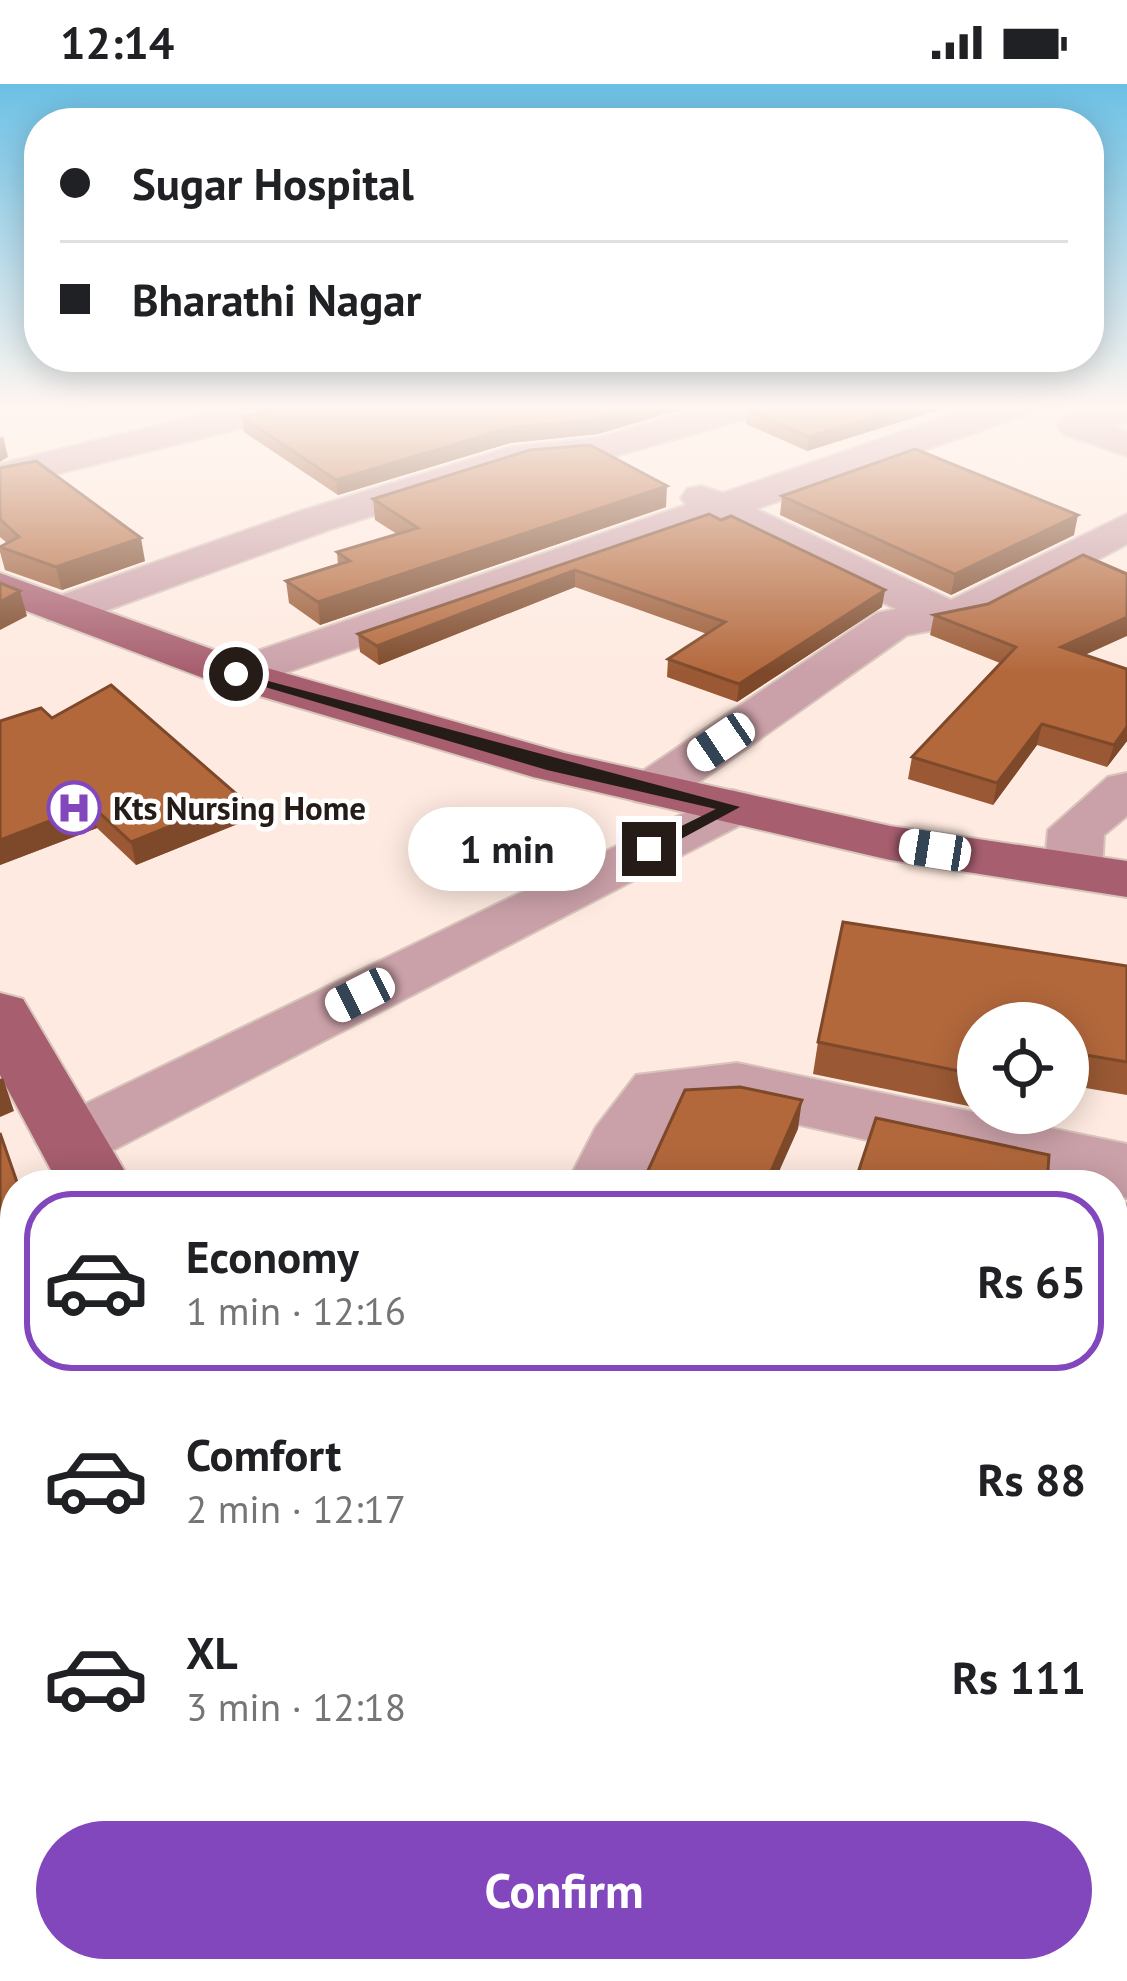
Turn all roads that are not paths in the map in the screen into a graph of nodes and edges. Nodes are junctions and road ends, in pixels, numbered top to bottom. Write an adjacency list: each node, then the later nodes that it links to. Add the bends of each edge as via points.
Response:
1 (398, 495): 7 (street)
2 (694, 495): 4 (street)
3 (761, 495): 4 (street)
4 (722, 508): 8 (street); 9 (street)
5 (1127, 527): 8 (street, via 966,611)
6 (0, 586): 7 (main road)
7 (64, 610): 9 (main road)
8 (944, 614): 10 (street, via 893,623)
9 (236, 674): 10 (main road)
10 (652, 789): 12 (main road)
11 (1127, 789): 13 (street, via 1076,830)
12 (732, 807): 13 (main road, via 890,843); 15 (street)
13 (1100, 875)
14 (0, 1014): 15 (main road)
15 (84, 1163)
16 (610, 1170): 17 (street, via 660,1092 737,1087)
17 (1118, 1170)

